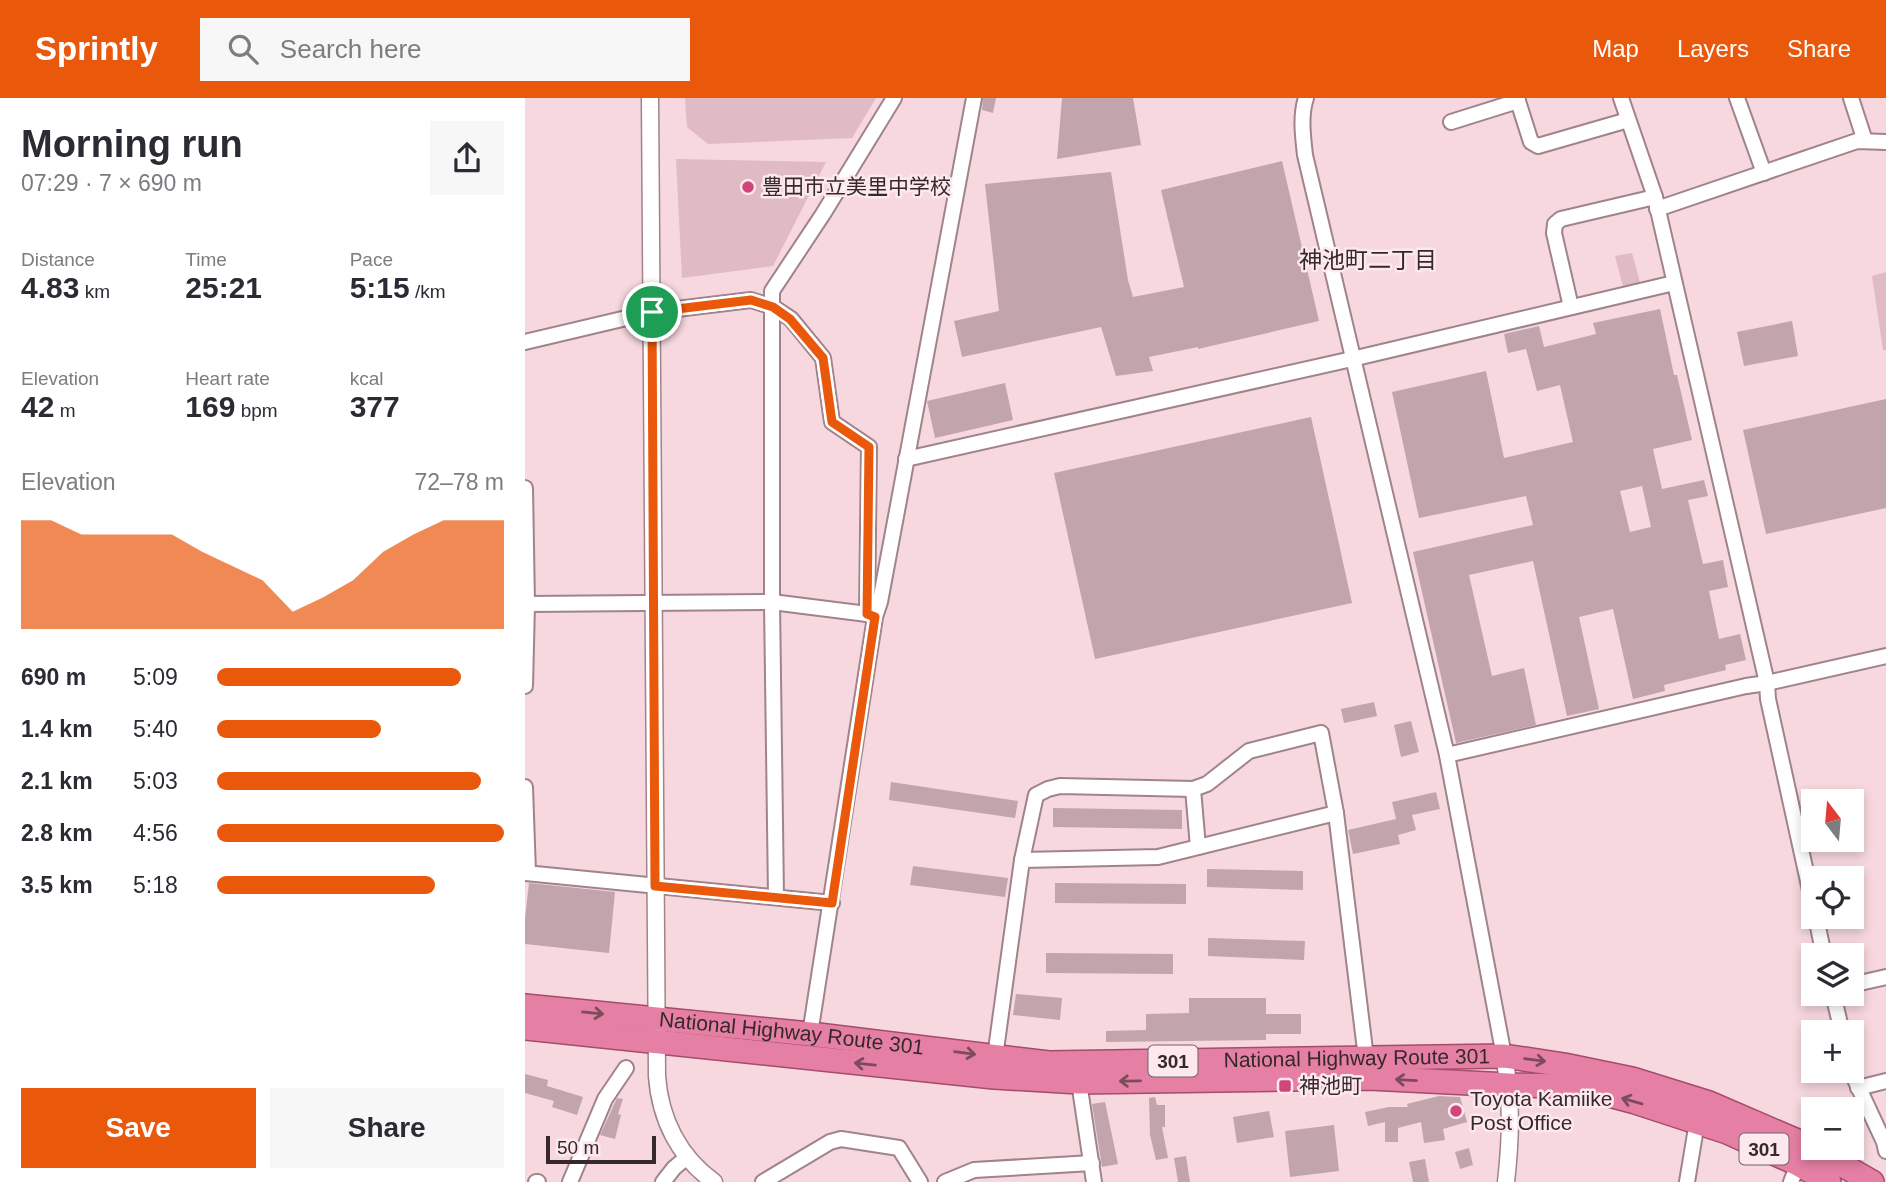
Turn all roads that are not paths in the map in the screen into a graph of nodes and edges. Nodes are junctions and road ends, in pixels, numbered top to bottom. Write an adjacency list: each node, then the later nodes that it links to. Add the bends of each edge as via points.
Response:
1 (650, 98): 18 (street)
2 (894, 98): 16 (street, via 772,292)
3 (974, 98): 21 (street)
4 (1306, 98): 20 (street, via 1305,155)
5 (1621, 98): 9 (street)
6 (1737, 98): 13 (street)
7 (1851, 98): 11 (street)
8 (1518, 99): 9 (street, via 1531,142 1538,146); 10 (street)
9 (1628, 120): 14 (street)
10 (1451, 122)
11 (1865, 141): 12 (street); 13 (street)
12 (1886, 142)
13 (1764, 173): 14 (street)
14 (1656, 203): 15 (street); 17 (street, via 1561,219 1555,224)
15 (1674, 283): 17 (street); 28 (street)
16 (773, 307): 18 (street, via 751,300); 23 (street); 26 (street, via 790,319 823,358 832,422 869,447)
17 (1571, 307): 20 (street)
18 (652, 312): 19 (street); 24 (street)
19 (525, 342)
20 (1352, 359): 21 (street); 30 (street)
21 (906, 459): 26 (street, via 880,602)
22 (525, 488): 25 (street)
23 (772, 602): 24 (street); 26 (street); 39 (street)
24 (653, 603): 25 (street); 38 (street)
25 (527, 604): 29 (street)
26 (871, 616): 40 (street)
27 (1886, 656): 28 (street)
28 (1767, 683): 30 (street); 36 (street)
29 (525, 686)
30 (1447, 755): 47 (street)
31 (525, 787): 37 (street)
32 (1193, 789): 33 (street, via 1207,784 1249,751 1321,733); 34 (street); 35 (street, via 1048,789 1036,795)
33 (1336, 813): 34 (street); 49 (street)
34 (1198, 847): 35 (street, via 1158,857)
35 (1022, 860): 48 (street)
36 (1805, 866)
37 (526, 873): 38 (street)
38 (655, 886): 39 (street); 45 (street)
39 (776, 897): 40 (street)
40 (832, 903): 46 (street)
41 (1886, 977): 42 (street)
42 (1864, 982)
43 (525, 1006): 45 (highway, National Highway Route 301 / 301, one-way to 45)
44 (525, 1028): 45 (highway, National Highway Route 301 / 301)
45 (655, 1031): 46 (highway, National Highway Route 301 / 301); 52 (highway, National Highway Route 301 / 301, one-way to 45, via 994,1077); 58 (street, via 658,1096 674,1139)
46 (810, 1034): 48 (highway, National Highway Route 301 / 301, one-way to 48)
47 (1504, 1056): 49 (highway, National Highway Route 301 / 301); 54 (street); 71 (highway, National Highway Route 301 / 301, one-way to 71, via 1632,1079 1709,1103 1809,1146)
48 (995, 1057): 49 (highway, National Highway Route 301 / 301, via 1049,1063)
49 (1366, 1058)
50 (626, 1068): 61 (street, via 605,1099)
51 (1886, 1081): 55 (street)
52 (1079, 1082): 54 (highway, National Highway Route 301 / 301, one-way to 52, via 1369,1078); 59 (street)
53 (1856, 1083): 55 (street)
54 (1509, 1085): 56 (highway, National Highway Route 301 / 301, one-way to 54, via 1574,1086); 68 (street, via 1511,1137)
55 (1858, 1088): 57 (street)
56 (1697, 1122): 60 (highway, National Highway Route 301 / 301, via 1727,1132); 69 (street)
57 (1886, 1152)
58 (687, 1157): 62 (street); 63 (street)
59 (1092, 1163): 66 (street, via 974,1170); 67 (street)
60 (1795, 1173): 70 (highway, National Highway Route 301 / 301)
61 (570, 1182)
62 (663, 1182)
63 (714, 1182)
64 (764, 1182): 65 (street, via 841,1139 895,1146)
65 (920, 1182)
66 (945, 1182)
67 (1094, 1182)
68 (1506, 1182)
69 (1687, 1182)
70 (1829, 1182)
71 (1872, 1182)

